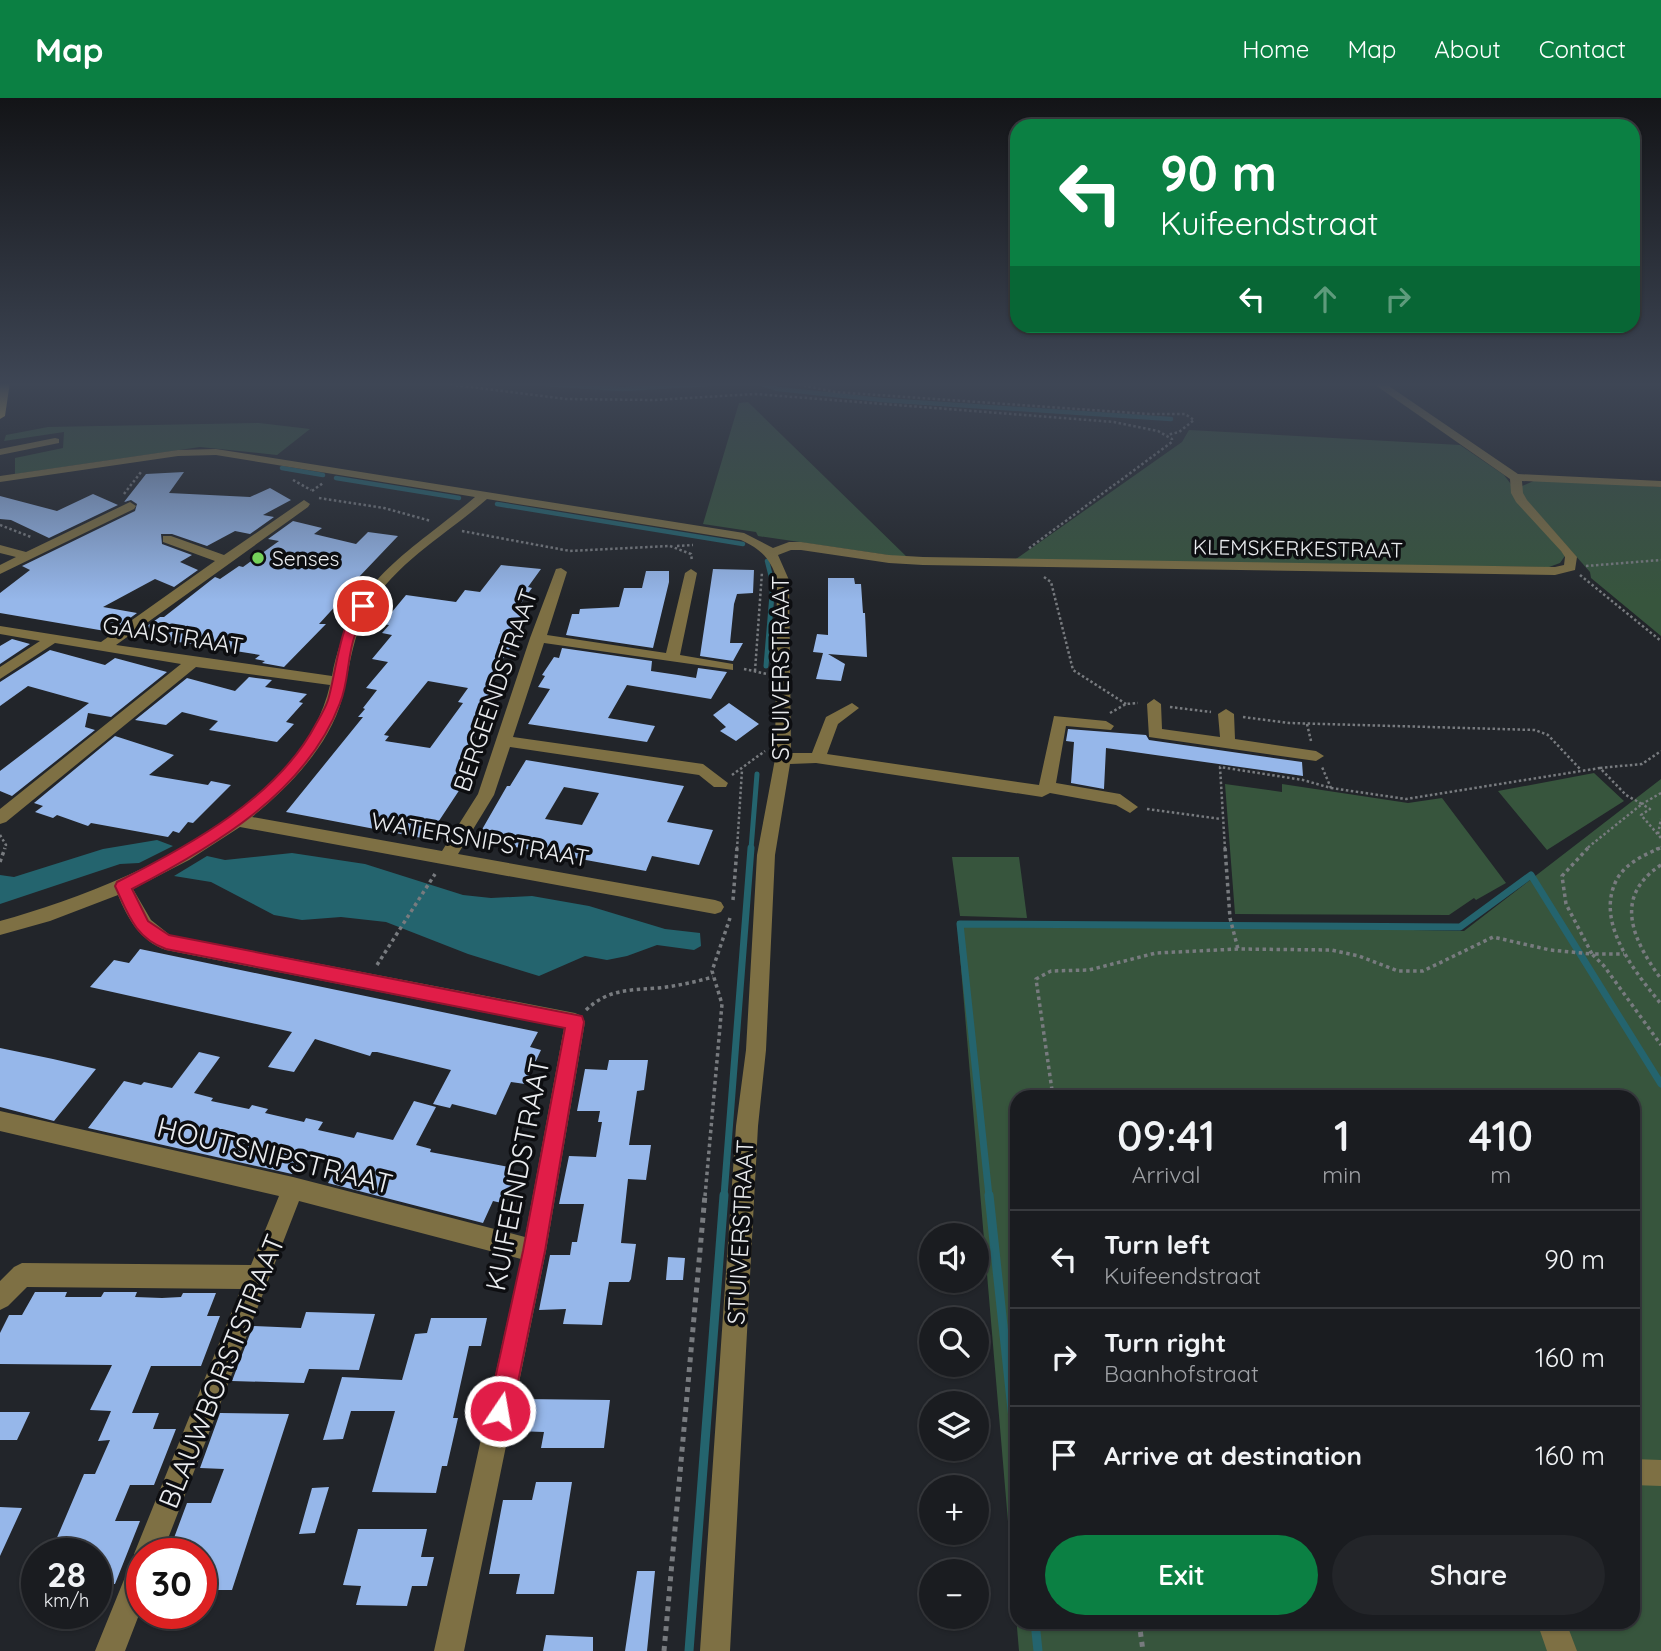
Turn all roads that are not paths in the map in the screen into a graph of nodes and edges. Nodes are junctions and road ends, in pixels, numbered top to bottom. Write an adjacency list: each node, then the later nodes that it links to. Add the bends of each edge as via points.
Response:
1 (168, 454): 5 (street, STUIVERSTRAAT)
2 (232, 454): 7 (street, STUIVERSTRAAT)
3 (1482, 454): 4 (street)
4 (1516, 478): 6 (street); 12 (street, KLEMSKERKESTRAAT, via 1522,502 1566,549 1570,567 1555,571 1007,563 889,559 802,546)
5 (0, 480)
6 (1661, 484)
7 (486, 494): 12 (street, STUIVERSTRAAT, via 744,537); 26 (street, via 402,560 375,589 348,636)
8 (311, 500): 14 (street)
9 (118, 501): 13 (street, via 130,506)
10 (167, 539): 14 (street)
11 (0, 549): 13 (street)
12 (772, 552): 35 (street, STUIVERSTRAAT, via 783,580)
13 (25, 556): 15 (street)
14 (224, 559): 21 (street)
15 (0, 570)
16 (561, 572): 19 (street, BERGEENDSTRAAT)
17 (691, 573): 22 (street)
18 (0, 630): 20 (street, GAAISTRAAT)
19 (537, 638): 22 (street); 31 (street, BERGEENDSTRAAT)
20 (52, 639): 21 (street, GAAISTRAAT); 25 (street)
21 (104, 647): 23 (street, GAAISTRAAT)
22 (672, 659): 24 (street)
23 (193, 662): 26 (street, GAAISTRAAT); 39 (street)
24 (728, 667)
25 (0, 674)
26 (339, 682): 40 (street, via 312,745 278,784)
27 (1154, 704): 32 (street, via 1154,733)
28 (852, 708): 34 (street, via 831,721)
29 (1226, 714): 32 (street)
30 (1105, 726): 37 (street, via 1059,720)
31 (505, 741): 36 (street, via 703,770); 41 (street, BERGEENDSTRAAT, via 486,795)
32 (1228, 743): 33 (street)
33 (1316, 756)
34 (816, 758): 35 (street); 37 (street, via 1042,792)
35 (783, 759): 57 (street, STUIVERSTRAAT, via 766,855)
36 (720, 783)
37 (1047, 787): 38 (street, via 1120,800)
38 (1130, 807)
39 (0, 818)
40 (237, 820): 41 (street, WATERSNIPSTRAAT); 42 (street)
41 (446, 858): 43 (street, WATERSNIPSTRAAT)
42 (123, 886): 44 (street, via 66,910); 47 (street, KUIFEENDSTRAAT, via 142,926 166,942 575,1022)
43 (715, 907)
44 (0, 928)
45 (0, 1121): 46 (street, HOUTSNIPSTRAAT)
46 (293, 1188): 47 (street, HOUTSNIPSTRAAT); 48 (street, BLAUWBORSTSTRAAT)
47 (534, 1251): 56 (street, KUIFEENDSTRAAT)
48 (258, 1277): 49 (street, via 22,1275); 52 (street, BLAUWBORSTSTRAAT)
49 (0, 1298)
50 (1640, 1472): 51 (street)
51 (1661, 1473)
52 (154, 1538)
53 (126, 1610): 55 (street)
54 (1554, 1629): 58 (street)
55 (110, 1651)
56 (449, 1651)
57 (715, 1651)
58 (1562, 1651)

